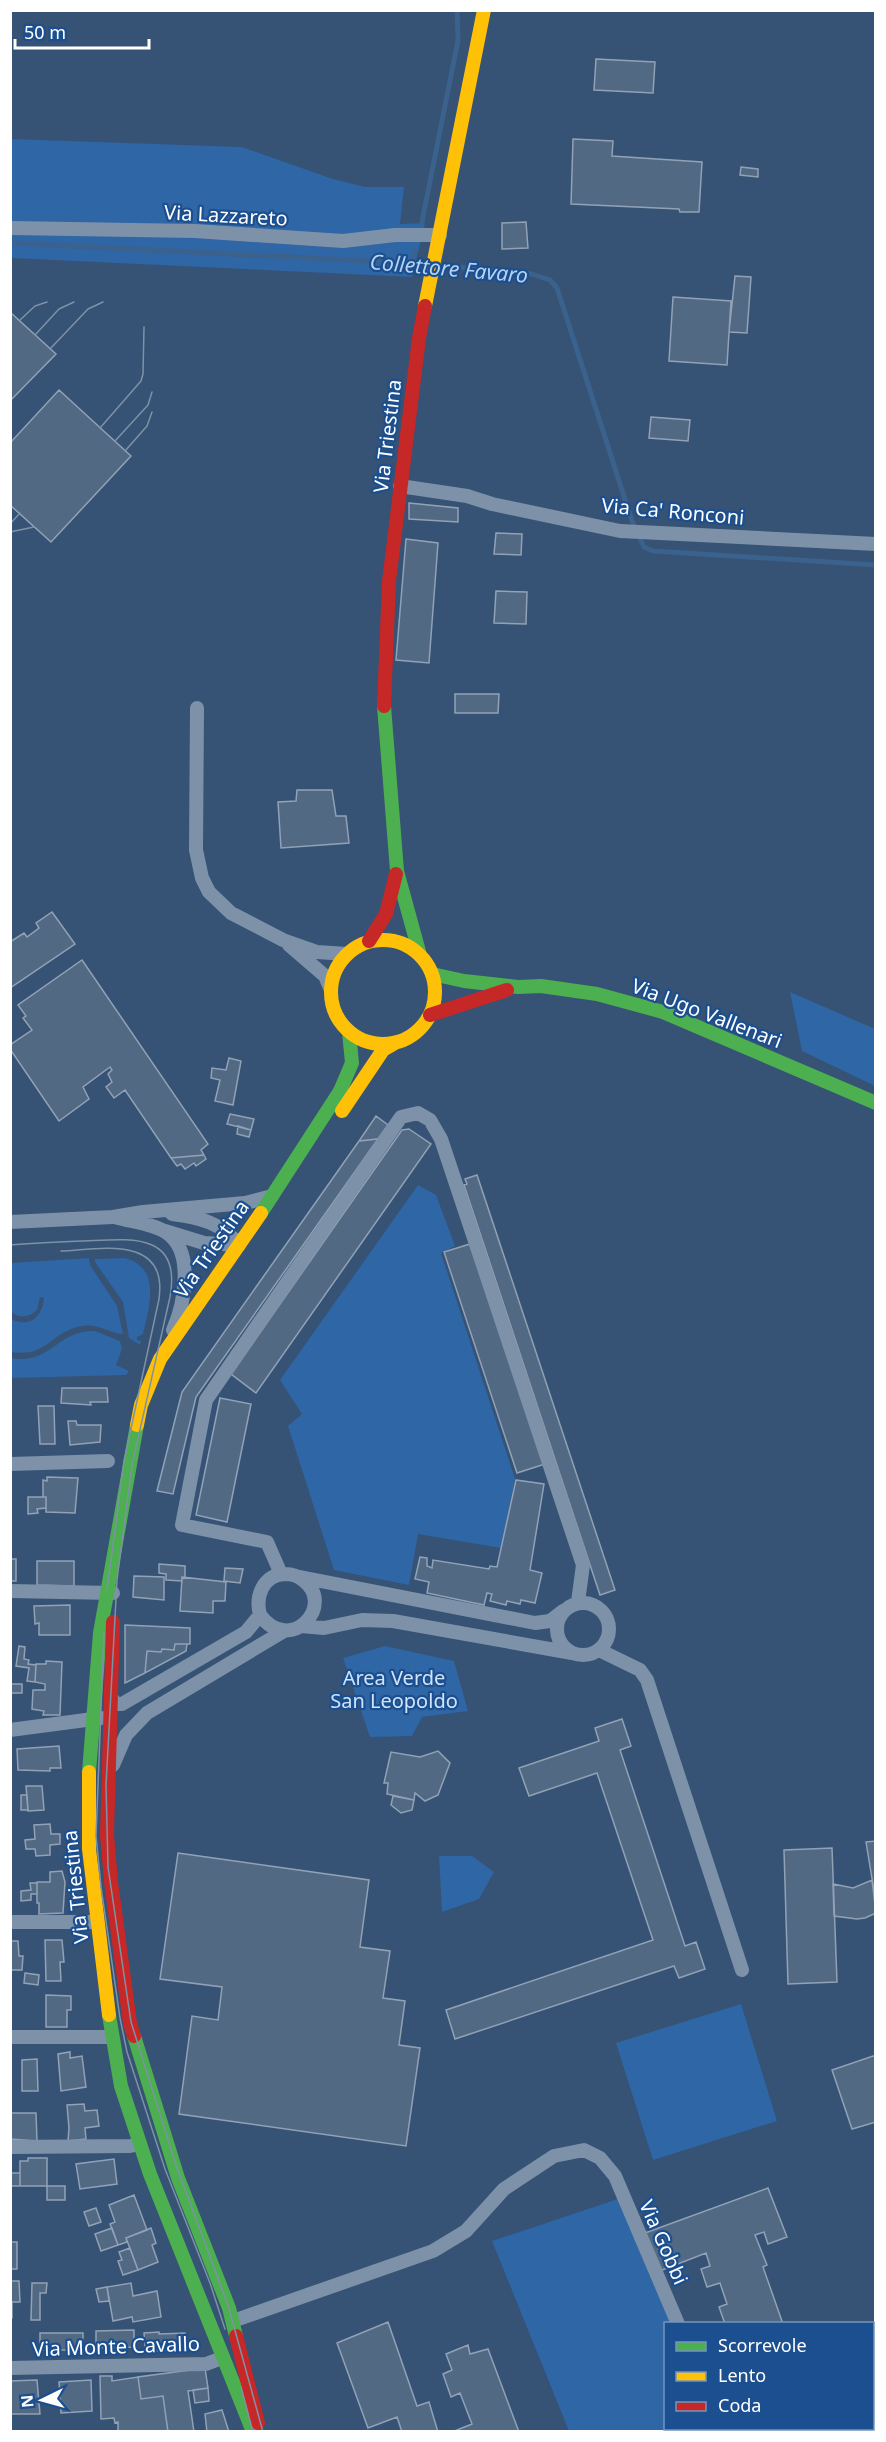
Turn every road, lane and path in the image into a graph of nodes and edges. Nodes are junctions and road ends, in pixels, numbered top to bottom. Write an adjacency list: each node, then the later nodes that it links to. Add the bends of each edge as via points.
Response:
1 (484, 10): 3 (street, Via Triestina)
2 (10, 228): 3 (street, Via Lazzareto, via 195,231 343,241 395,235)
3 (439, 239): 4 (street, Via Triestina, via 419,338)
4 (399, 486): 5 (street, Via Ca' Ronconi, via 467,496 620,531); 7 (street, Via Triestina, via 389,581 384,703)
5 (876, 544)
6 (197, 708): 8 (street, via 196,850 202,878 217,902 231,913)
7 (397, 871): 9 (street, Via Triestina, via 386,914); 11 (street, Via Triestina)
8 (283, 939): 10 (street, via 317,952); 14 (street, via 325,976)
9 (369, 941): 10 (street); 11 (street, via 397,941)
10 (347, 954): 14 (street, via 336,970)
11 (420, 955): 12 (street)
12 (432, 974): 13 (street, Via Ugo Vallenari); 15 (street, via 435,987)
13 (518, 987): 15 (street, Via Ugo Vallenari); 18 (street, Via Ugo Vallenari, via 563,989 630,1001)
14 (331, 990): 16 (street, via 336,1013)
15 (430, 1015): 17 (street, via 422,1028)
16 (349, 1032): 17 (street, via 379,1044); 19 (street, via 352,1063 344,1083)
17 (395, 1043): 19 (street, Via Triestina, via 383,1050 304,1168)
18 (876, 1103)
19 (281, 1183): 20 (street, Via Triestina)
20 (272, 1196): 21 (street, via 245,1203); 25 (street, Via Triestina)
21 (150, 1211): 22 (street); 25 (street, via 186,1215 216,1224)
22 (113, 1217): 23 (street); 24 (street)
23 (10, 1222)
24 (160, 1230): 25 (street, via 204,1243); 26 (street, via 176,1244 185,1280 181,1310)
25 (239, 1245): 26 (street, Via Triestina)
26 (160, 1359): 32 (street, Via Triestina, via 141,1404 128,1464)
27 (108, 1461): 28 (street)
28 (10, 1464)
29 (281, 1574): 30 (street); 33 (street, via 267,1542 182,1525 206,1400 401,1117 418,1113 430,1120 441,1139 556,1480 583,1565); 35 (street, via 272,1577 259,1592)
30 (300, 1577): 34 (street, via 535,1623 550,1621); 36 (street, via 315,1600 310,1618)
31 (10, 1591): 32 (street)
32 (110, 1593): 38 (street, Via Triestina); 41 (street, Via Triestina)
33 (578, 1602): 34 (street); 39 (street, via 596,1605 607,1617 609,1635)
34 (563, 1611): 40 (street, via 556,1630 559,1640)
35 (260, 1615): 37 (street, via 274,1629); 41 (street, via 246,1632)
36 (301, 1626): 37 (street); 40 (street, via 324,1628 362,1620 393,1621)
37 (284, 1631): 42 (street)
38 (100, 1633): 43 (street, via 104,1659 101,1693); 44 (street, Via Triestina)
39 (599, 1650): 40 (street); 49 (street, via 640,1670 647,1680)
40 (572, 1653)
41 (116, 1701): 43 (street, Via Triestina)
42 (147, 1713): 43 (street, via 127,1723); 46 (street, via 126,1735)
43 (111, 1716): 44 (street); 46 (street, Via Triestina)
44 (91, 1720): 45 (street); 48 (street, Via Triestina, via 88,1837)
45 (10, 1730)
46 (108, 1778): 55 (street, Via Triestina, via 111,1882 130,2023 174,2166)
47 (10, 1922): 48 (street)
48 (97, 1922): 51 (street, Via Triestina)
49 (742, 1970)
50 (10, 2037): 51 (street)
51 (112, 2037): 52 (street, Via Triestina)
52 (135, 2145): 53 (street); 54 (street, Via Triestina)
53 (10, 2146)
54 (180, 2248): 55 (street, Via Triestina, via 214,2310); 57 (street, Via Triestina)
55 (232, 2321): 56 (street, Via Gobbi, via 433,2251 466,2231 496,2197 523,2176 554,2156 585,2150 600,2158 615,2176); 59 (street, Via Triestina, via 225,2341); 61 (street, Via Triestina)
56 (677, 2322)
57 (222, 2358): 58 (street, Via Monte Cavallo, via 206,2364); 59 (street, Via Triestina)
58 (10, 2368)
59 (237, 2396): 60 (street, Via Triestina)
60 (253, 2432)
61 (261, 2432)

